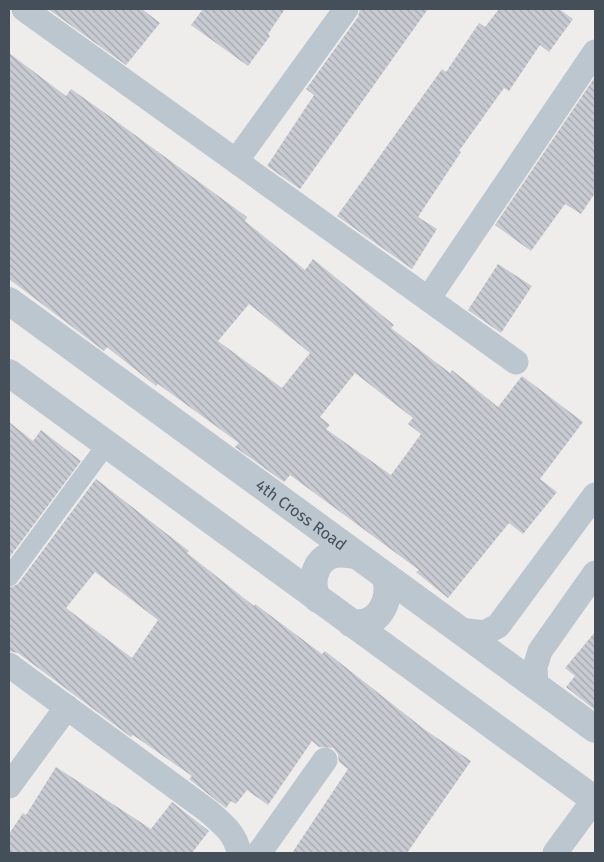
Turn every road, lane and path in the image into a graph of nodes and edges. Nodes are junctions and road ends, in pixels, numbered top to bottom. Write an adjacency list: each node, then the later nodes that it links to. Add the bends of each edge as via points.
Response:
1 (346, 9): 4 (street)
2 (32, 11): 4 (street)
3 (595, 52): 5 (street)
4 (236, 161): 5 (street)
5 (428, 299): 7 (street)
6 (9, 301): 11 (street, 4th Cross Road)
7 (516, 362)
8 (9, 373): 9 (street)
9 (107, 444): 13 (street); 15 (street)
10 (595, 495): 17 (street, via 498,626 484,633)
11 (355, 555): 14 (street, 4th Cross Road); 15 (street, via 330,555 319,566 313,586)
12 (595, 573): 19 (street, via 540,651 535,667)
13 (9, 577)
14 (386, 578): 16 (street, via 388,597 382,611 372,620); 17 (street, 4th Cross Road)
15 (318, 599): 16 (street)
16 (351, 623): 24 (street)
17 (460, 630): 19 (street, 4th Cross Road)
18 (9, 665): 20 (street)
19 (536, 686): 21 (street, 4th Cross Road)
20 (67, 707): 23 (street); 25 (street, via 219,820 237,843)
21 (595, 729)
22 (325, 760): 26 (street)
23 (9, 786)
24 (595, 800): 27 (street)
25 (239, 853)
26 (258, 853)
27 (555, 853)

